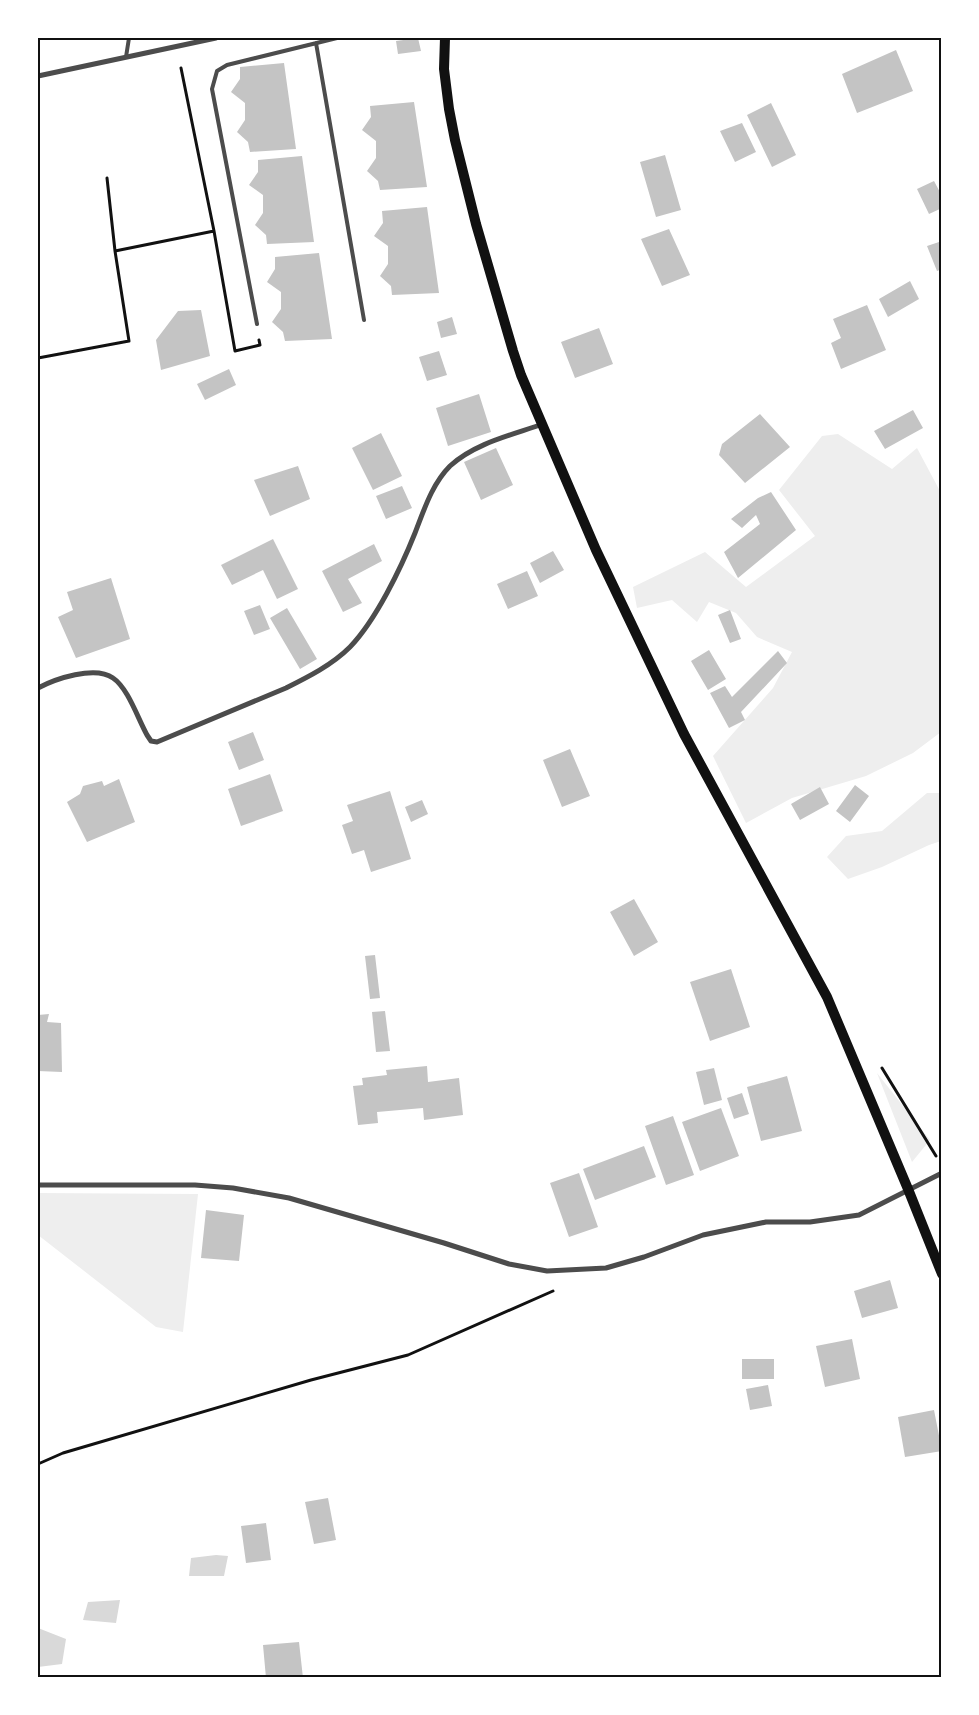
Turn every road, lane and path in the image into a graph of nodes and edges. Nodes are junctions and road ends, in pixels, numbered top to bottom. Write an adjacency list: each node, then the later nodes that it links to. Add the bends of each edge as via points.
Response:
1 (129, 38): 6 (lane)
2 (216, 38): 6 (street)
3 (337, 38): 5 (lane)
4 (445, 38): 15 (main road, via 444,69 449,110 476,224 513,351)
5 (316, 43): 12 (lane); 13 (lane, via 227,64 217,71 212,89)
6 (126, 57): 8 (street)
7 (181, 68): 10 (path)
8 (38, 76)
9 (107, 178): 11 (path)
10 (214, 231): 11 (path); 13 (path, via 235,351 260,345)
11 (115, 251): 14 (path, via 129,341)
12 (364, 320)
13 (257, 324)
14 (38, 358)
15 (543, 424): 16 (street, via 474,449 450,466 434,487 396,575 366,628 349,648 305,679 157,742 151,741 124,690 113,678 83,673 51,681); 19 (main road, via 596,550 684,734 827,997)
16 (38, 688)
17 (942, 1174): 19 (street)
18 (38, 1185): 19 (street, via 233,1188 289,1198 509,1264 547,1271 606,1268 703,1236 766,1222 810,1222 859,1216)
19 (908, 1190): 20 (main road)
20 (942, 1274)
21 (561, 1288): 22 (path, via 408,1355 168,1422 63,1453)
22 (38, 1464)

